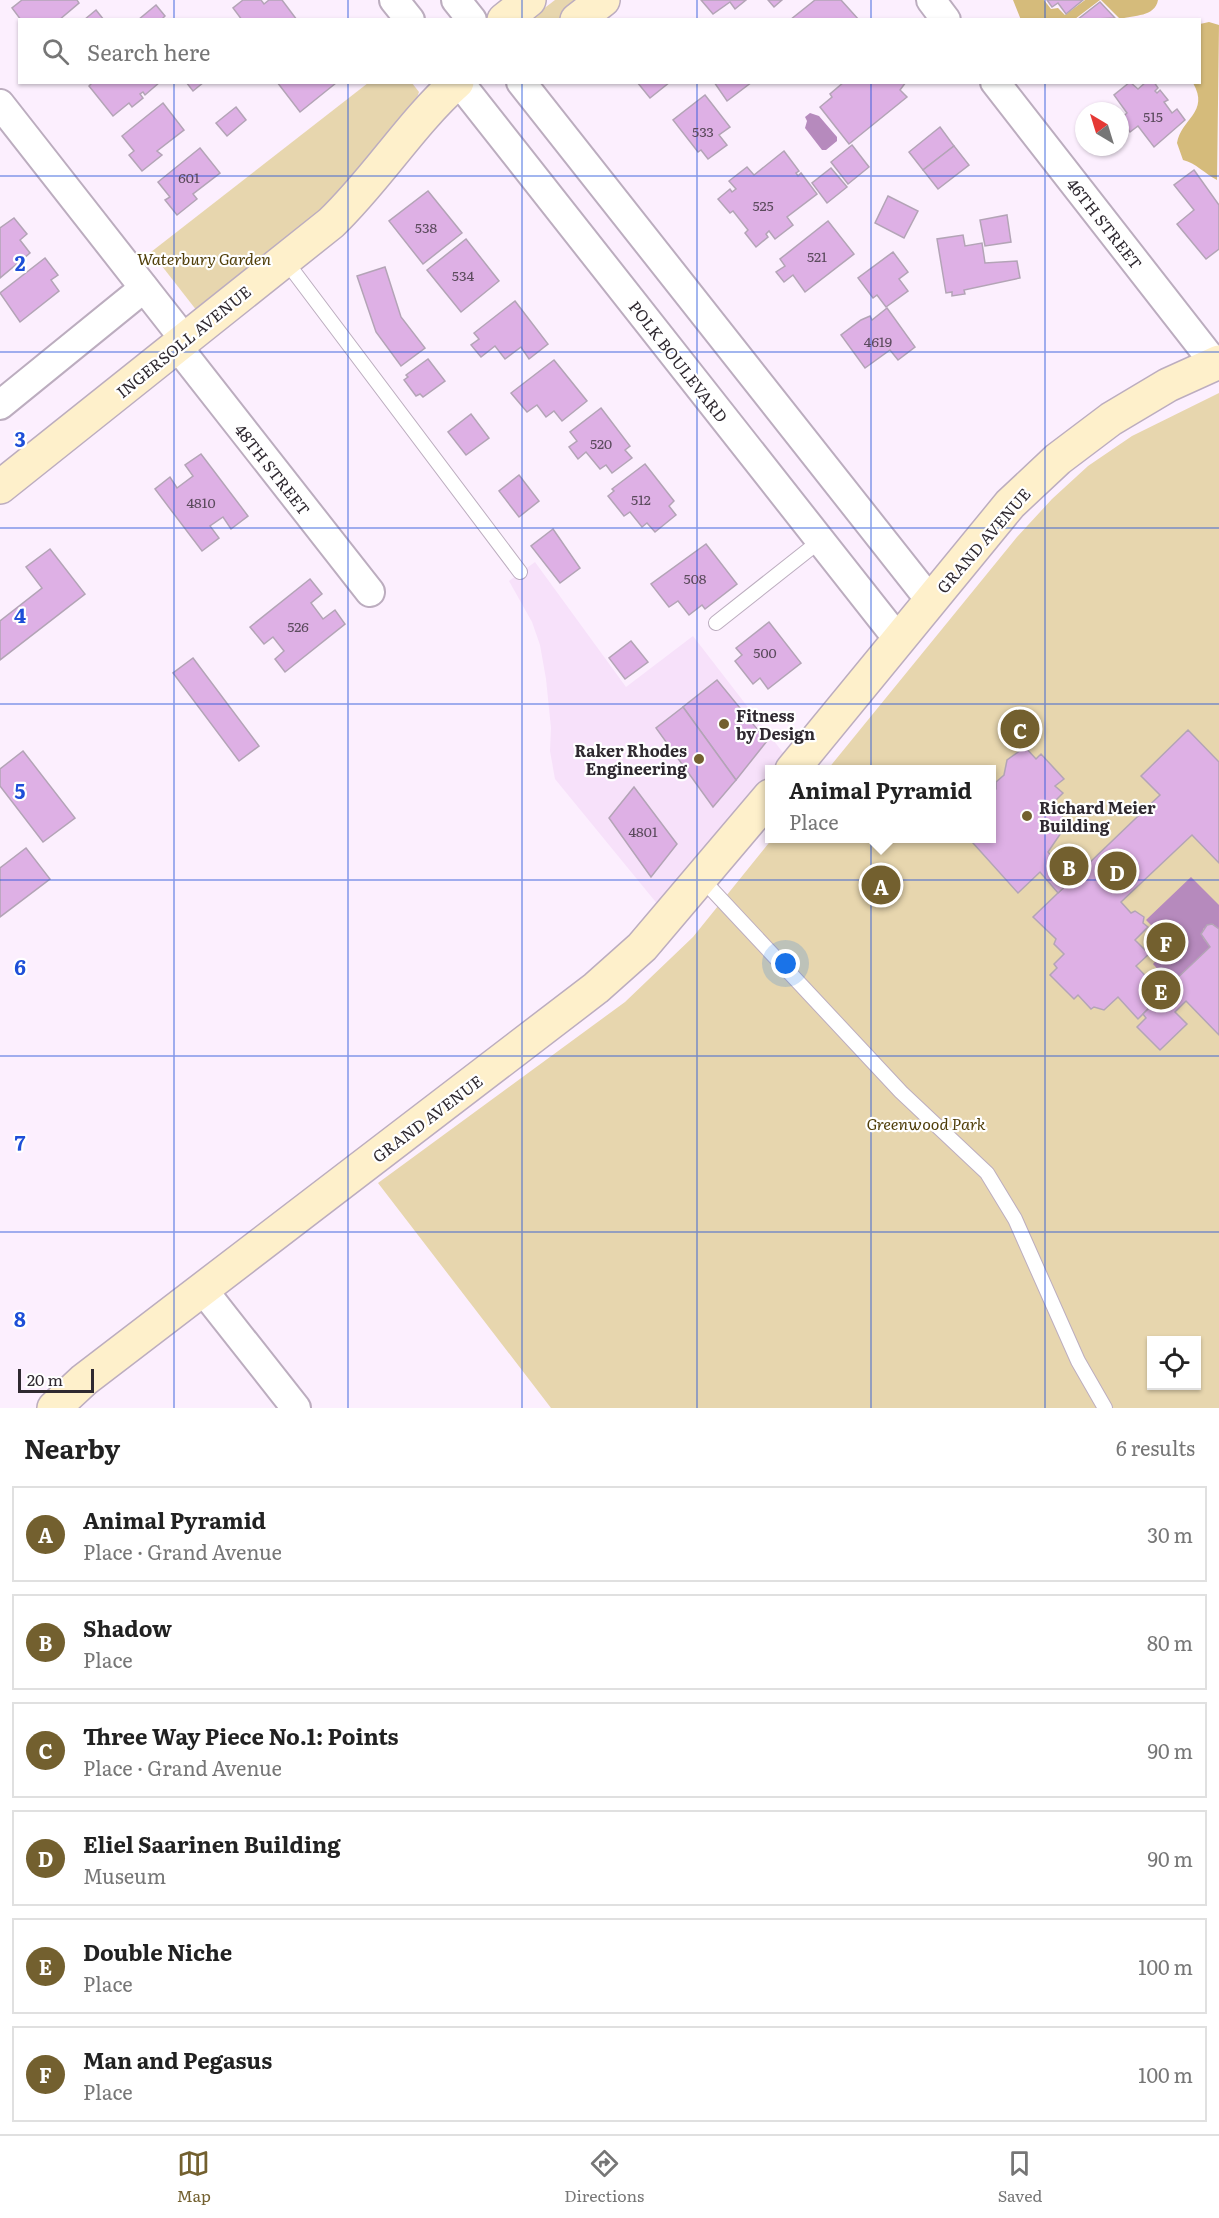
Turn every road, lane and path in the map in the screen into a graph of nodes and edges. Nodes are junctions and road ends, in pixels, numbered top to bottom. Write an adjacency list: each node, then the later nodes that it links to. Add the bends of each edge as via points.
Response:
1 (394, 0): 6 (street)
2 (456, 0): 7 (street)
3 (529, 0): 8 (main road)
4 (603, 0): 9 (main road)
5 (931, 0): 10 (street)
6 (408, 18)
7 (470, 18)
8 (506, 18)
9 (580, 18)
10 (944, 18)
11 (456, 84): 16 (main road, INGERSOLL AVENUE, via 434,103 347,207)
12 (460, 84): 22 (street, POLK BOULEVARD)
13 (523, 84): 25 (street)
14 (997, 84): 19 (street, 46TH STREET)
15 (0, 104): 17 (street, 48TH STREET)
16 (285, 260): 18 (main road, INGERSOLL AVENUE); 23 (lane)
17 (144, 288): 18 (street, 48TH STREET); 20 (street)
18 (181, 343): 21 (main road, INGERSOLL AVENUE); 24 (street, 48TH STREET)
19 (1217, 363): 25 (main road, GRAND AVENUE, via 1168,385 1112,419 1058,459 1010,504)
20 (0, 405)
21 (0, 487)
22 (821, 540): 26 (lane); 27 (street, POLK BOULEVARD)
23 (520, 572)
24 (370, 592)
25 (930, 600): 27 (main road, GRAND AVENUE)
26 (716, 623)
27 (898, 639): 28 (main road, GRAND AVENUE)
28 (796, 765)
29 (765, 802): 30 (main road, GRAND AVENUE)
30 (702, 879): 31 (main road, GRAND AVENUE, via 642,947 596,988); 34 (lane, via 901,1092 987,1173 1004,1196 1078,1361)
31 (203, 1290): 32 (main road, GRAND AVENUE, via 84,1380); 33 (street)
32 (54, 1408)
33 (296, 1408)
34 (1105, 1408)

